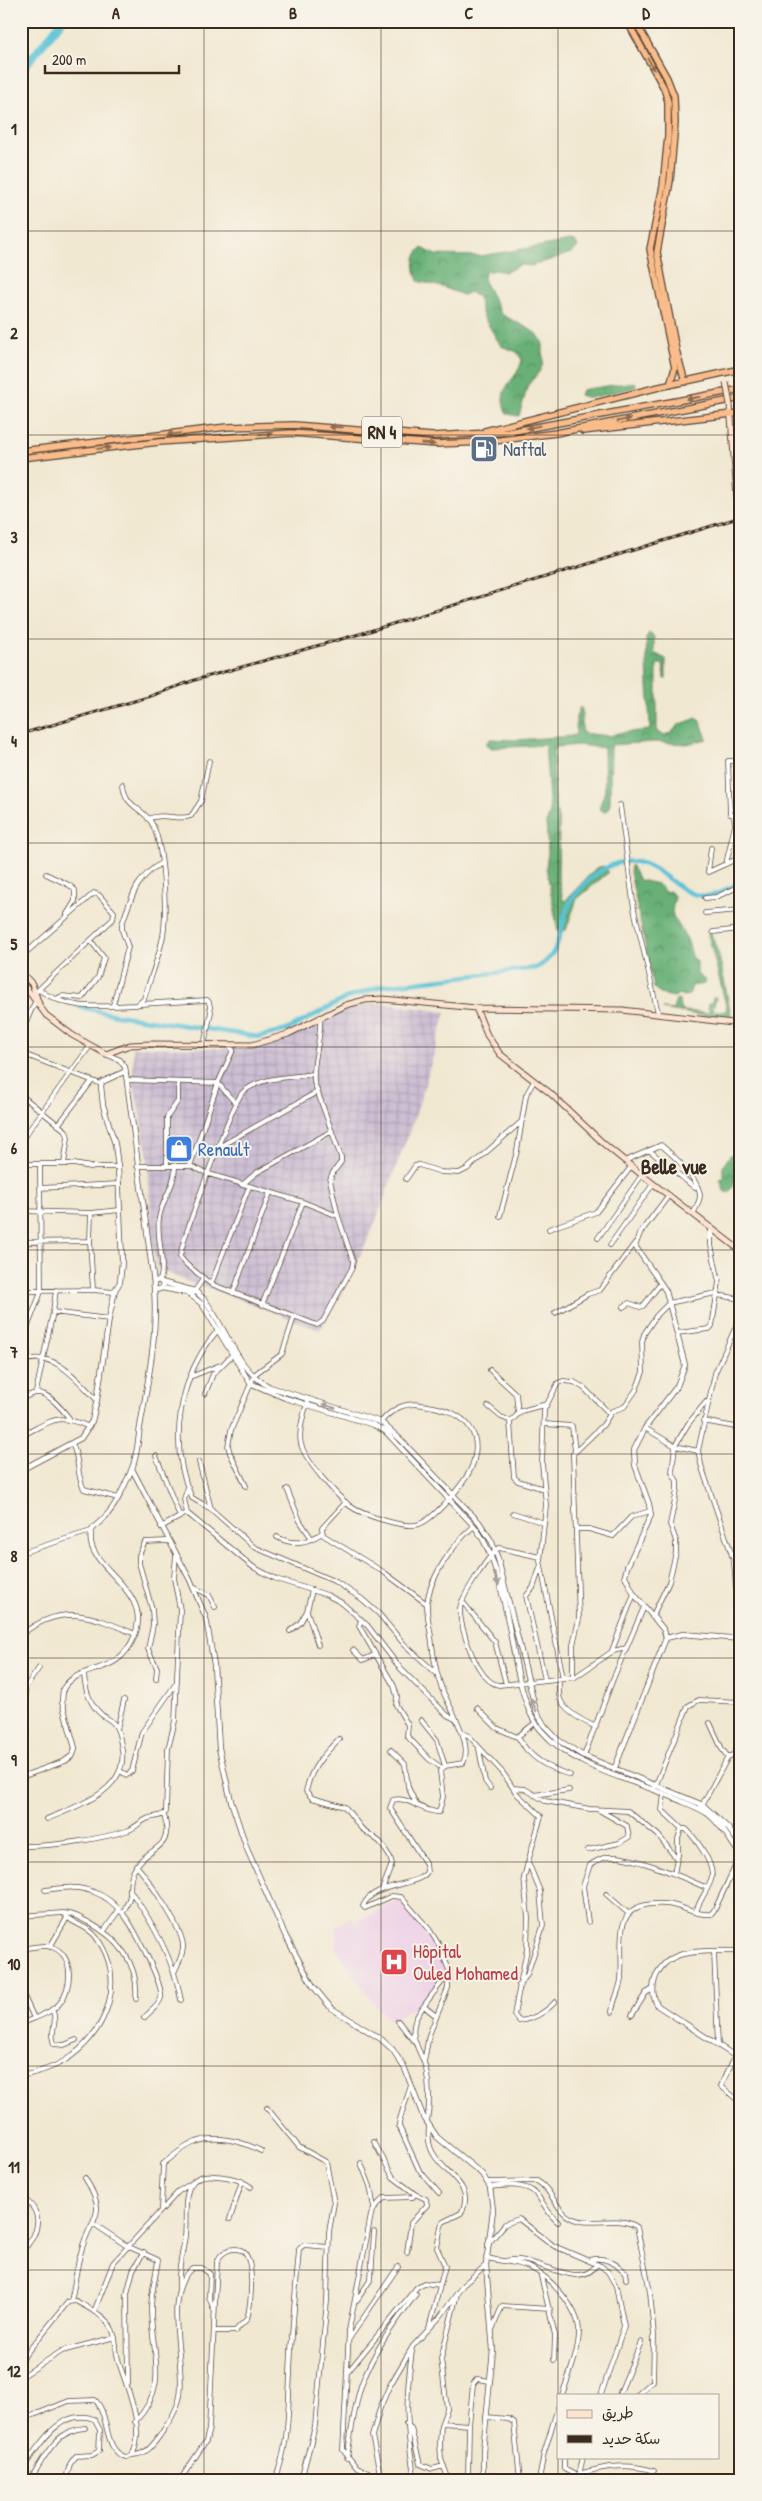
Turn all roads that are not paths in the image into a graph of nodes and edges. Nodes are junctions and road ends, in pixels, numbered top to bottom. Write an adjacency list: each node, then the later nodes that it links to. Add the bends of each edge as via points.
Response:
1 (627, 21): 6 (highway, one-way to 6, via 664,88 668,102 663,186 650,249 675,368)
2 (635, 21): 5 (highway, via 674,96 670,181 657,252 676,350)
3 (741, 369): 4 (highway, RN 4)
4 (725, 372): 5 (highway, RN 4); 10 (main road, bridge)
5 (686, 382): 6 (highway, RN 4)
6 (670, 385): 12 (highway, RN 4)
7 (741, 389): 12 (highway, RN 4, one-way to 12, via 509,432)
8 (741, 398): 11 (highway, RN 4, one-way to 8)
9 (741, 413): 10 (highway)
10 (731, 415): 11 (highway); 15 (main road)
11 (556, 433): 14 (highway, RN 4, one-way to 11, via 159,442 273,434 436,444 486,442)
12 (469, 435): 13 (highway, RN 4, one-way to 13, via 432,436 294,425 236,427)
13 (21, 452)
14 (21, 458)
15 (741, 581)
16 (209, 761): 22 (street, via 200,801 191,816 163,814)
17 (741, 761): 21 (street, via 728,761 730,814)
18 (123, 784): 22 (street, via 126,798)
19 (620, 805): 49 (street, via 634,909)
20 (741, 813): 21 (street)
21 (734, 815): 24 (street)
22 (148, 818): 28 (street, via 154,829)
23 (741, 823): 24 (street)
24 (735, 825): 25 (street); 29 (street)
25 (741, 838)
26 (711, 848): 29 (street, via 708,872)
27 (741, 857): 29 (street)
28 (161, 863): 45 (street, via 163,934); 46 (street, via 146,872 139,882 122,924 128,947)
29 (726, 864)
30 (46, 874): 35 (street, via 75,890 75,901)
31 (741, 894): 32 (street, via 736,888)
32 (705, 898)
33 (741, 910): 34 (street)
34 (706, 913)
35 (64, 918): 38 (street, via 94,893 99,895 115,917); 39 (street)
36 (741, 930): 37 (street)
37 (713, 932)
38 (91, 941): 42 (street); 43 (street, via 104,958 98,977 82,998 62,996)
39 (21, 957)
40 (21, 972): 42 (main road)
41 (21, 981): 42 (main road)
42 (36, 993): 43 (street); 44 (main road); 48 (main road)
43 (56, 999): 46 (street, via 81,1007)
44 (35, 1002): 48 (main road); 51 (street)
45 (140, 1004): 46 (street); 54 (street, via 207,1000 211,1012)
46 (113, 1005)
47 (476, 1008): 49 (main road); 50 (main road, via 364,1000); 64 (main road, via 494,1047)
48 (41, 1010): 55 (main road)
49 (658, 1013): 52 (main road)
50 (320, 1017): 56 (main road, via 273,1040); 61 (street)
51 (24, 1021): 53 (street)
52 (741, 1024)
53 (21, 1033)
54 (204, 1045): 56 (main road); 58 (main road, via 130,1045)
55 (90, 1046): 58 (main road); 59 (street)
56 (229, 1046): 66 (street, via 233,1050)
57 (21, 1053): 59 (street)
58 (106, 1054): 60 (street, via 123,1062)
59 (73, 1071): 63 (street); 71 (street)
60 (126, 1071): 62 (street); 67 (street)
61 (313, 1074): 68 (street); 70 (street, via 262,1082 243,1092)
62 (127, 1080): 65 (street); 84 (street)
63 (92, 1081): 67 (street); 73 (street)
64 (534, 1081): 72 (street, via 526,1095); 78 (main road)
65 (178, 1082): 66 (street); 82 (street, via 178,1101 168,1117)
66 (218, 1083): 70 (street); 85 (street)
67 (101, 1084): 86 (street)
68 (317, 1092): 74 (street); 76 (street)
69 (21, 1095): 71 (street)
70 (235, 1103): 76 (street)
71 (42, 1113): 73 (street); 75 (street)
72 (522, 1121): 90 (street, via 467,1169 452,1174 419,1165); 106 (street)
73 (58, 1125): 81 (street, via 68,1133)
74 (332, 1131): 93 (street, via 256,1173); 105 (street, via 342,1160 330,1180)
75 (21, 1141)
76 (217, 1148): 88 (street)
77 (649, 1150): 78 (street); 96 (street); 96 (street, via 661,1145 682,1163)
78 (626, 1162): 87 (main road)
79 (21, 1164): 80 (street)
80 (40, 1164): 81 (street); 95 (street)
81 (64, 1164): 86 (street)
82 (167, 1164): 83 (street); 84 (street)
83 (175, 1165): 85 (street); 118 (street, via 173,1183 160,1217 163,1270)
84 (137, 1166): 116 (street)
85 (190, 1166): 88 (street)
86 (118, 1167): 91 (street)
87 (631, 1167): 89 (main road); 108 (street, via 596,1212)
88 (209, 1174): 93 (street); 117 (street, via 180,1254 181,1260)
89 (642, 1175): 92 (main road); 109 (street)
90 (406, 1179)
91 (119, 1184): 95 (street); 100 (street)
92 (653, 1184): 98 (main road); 114 (street)
93 (242, 1185): 94 (street)
94 (249, 1187): 97 (street); 120 (street)
95 (40, 1188): 102 (street)
96 (699, 1191): 104 (street)
97 (270, 1193): 99 (street); 129 (street)
98 (669, 1196): 104 (main road); 113 (street)
99 (303, 1202): 105 (street); 134 (street)
100 (120, 1210): 103 (street); 127 (street, via 121,1276)
101 (21, 1211): 102 (street)
102 (41, 1212): 103 (street); 112 (street)
103 (91, 1213): 110 (street)
104 (693, 1214): 107 (main road)
105 (338, 1216): 139 (street, via 350,1247 352,1268 320,1324)
106 (500, 1216)
107 (711, 1227): 115 (main road); 130 (street)
108 (549, 1228)
109 (598, 1238)
110 (90, 1241): 112 (street); 124 (street)
111 (21, 1242): 112 (street)
112 (41, 1242): 126 (street)
113 (635, 1243): 119 (street); 137 (street, via 600,1290)
114 (610, 1245)
115 (741, 1251)
116 (152, 1270): 118 (street); 121 (street)
117 (203, 1279): 120 (street); 128 (street)
118 (160, 1281): 121 (street); 122 (street); 128 (street)
119 (661, 1283): 133 (street); 135 (street, via 643,1306 629,1303)
120 (211, 1284): 129 (street)
121 (154, 1286): 122 (street); 132 (street)
122 (161, 1289): 128 (street); 132 (street)
123 (56, 1290): 124 (street); 126 (street); 136 (street)
124 (93, 1290): 127 (street)
125 (21, 1291): 126 (street)
126 (41, 1292): 145 (street, via 26,1330)
127 (114, 1292): 140 (street)
128 (194, 1293): 141 (street); 150 (street, via 210,1307)
129 (233, 1293): 134 (street)
130 (718, 1294): 131 (street); 133 (street); 142 (street, via 711,1328)
131 (741, 1299)
132 (156, 1303): 179 (street, via 152,1356)
133 (669, 1303): 142 (street); 163 (street, via 643,1337 643,1372 638,1386 624,1407)
134 (262, 1304): 139 (street)
135 (623, 1306)
136 (53, 1312): 140 (street); 144 (street)
137 (555, 1313)
138 (741, 1315): 157 (street, via 720,1358)
139 (294, 1318): 150 (street, via 280,1357)
140 (108, 1319): 156 (street)
141 (217, 1331): 143 (street); 149 (street)
142 (677, 1333): 170 (street, via 684,1372)
143 (232, 1355): 147 (street); 151 (street)
144 (43, 1359): 145 (street); 152 (street); 156 (street, via 63,1366)
145 (28, 1360): 146 (street)
146 (21, 1362)
147 (221, 1365): 149 (street); 153 (street, via 213,1374)
148 (490, 1370): 162 (street, via 516,1394)
149 (190, 1377): 182 (street, via 178,1432)
150 (253, 1377): 151 (street); 155 (street, via 270,1387)
151 (250, 1383): 159 (street); 181 (street, via 233,1421 228,1446)
152 (36, 1392): 154 (street); 164 (street, via 46,1396)
153 (205, 1394)
154 (21, 1399)
155 (309, 1399): 159 (street); 167 (street, one-way to 155)
156 (97, 1400): 169 (street)
157 (707, 1401): 166 (street); 174 (street)
158 (547, 1404): 162 (street); 163 (street, via 560,1381 572,1381 590,1392); 168 (street)
159 (306, 1405): 167 (street); 188 (street, via 300,1438 302,1446 313,1465)
160 (488, 1406): 165 (street)
161 (741, 1411): 171 (street)
162 (518, 1412): 165 (street)
163 (610, 1414): 175 (street)
164 (69, 1418): 169 (street); 172 (street, via 54,1420)
165 (511, 1421): 184 (street, via 514,1477)
166 (703, 1421): 171 (street); 176 (street)
167 (379, 1424): 185 (street, via 400,1438); 185 (street, via 401,1406 416,1404 451,1412 467,1424 475,1436 476,1455 464,1484); 187 (street)
168 (544, 1424): 175 (street, via 572,1426); 184 (street)
169 (89, 1427): 173 (street)
170 (645, 1428): 174 (street); 190 (street, via 636,1444 634,1457)
171 (740, 1428)
172 (21, 1436)
173 (72, 1444): 180 (street); 186 (street, via 84,1489)
174 (674, 1446): 176 (street); 221 (street, via 672,1472 677,1481 677,1491 670,1524 677,1548 669,1582)
175 (575, 1451): 197 (street)
176 (698, 1451): 210 (street)
177 (156, 1456): 193 (street)
178 (199, 1462): 189 (street)
179 (132, 1469): 186 (street); 196 (street)
180 (21, 1470)
181 (246, 1486)
182 (188, 1487): 189 (street, via 192,1498); 191 (street, via 184,1499)
183 (287, 1488): 202 (street, via 300,1521)
184 (544, 1489): 194 (street)
185 (454, 1496): 187 (street); 199 (street)
186 (118, 1498): 198 (street)
187 (449, 1500): 188 (street, via 421,1524 414,1525 364,1513); 195 (street)
188 (346, 1502): 200 (street, via 322,1528)
189 (211, 1508): 235 (street, via 254,1547 336,1582 362,1599)
190 (650, 1511): 197 (street, via 631,1516 612,1536); 214 (street, via 625,1572)
191 (187, 1513): 193 (street); 213 (street, via 253,1567 276,1579)
192 (513, 1513): 194 (street)
193 (180, 1516): 196 (street)
194 (544, 1523): 208 (street)
195 (474, 1526): 199 (street); 217 (street, via 461,1537 448,1556)
196 (161, 1527): 203 (street)
197 (576, 1529): 237 (street, via 579,1619 574,1636)
198 (91, 1532): 205 (street); 224 (street, via 96,1554 137,1607 139,1623)
199 (483, 1532): 204 (street); 207 (street)
200 (322, 1533): 202 (street); 217 (street)
201 (278, 1537): 202 (street, via 293,1543)
202 (312, 1539)
203 (168, 1541): 206 (street); 238 (street, via 145,1542 140,1555 142,1580 152,1609 153,1625 148,1649 157,1668)
204 (495, 1550): 207 (street); 208 (street, via 505,1548); 242 (street)
205 (21, 1553)
206 (176, 1555): 212 (street); 240 (street, via 174,1578 180,1610)
207 (491, 1556): 216 (street); 241 (street, one-way to 241)
208 (540, 1557): 211 (street)
209 (741, 1560): 210 (street)
210 (734, 1561): 215 (street, via 736,1589)
211 (541, 1565): 236 (street); 239 (street, via 526,1596)
212 (193, 1587): 218 (street, via 209,1595); 330 (street, via 211,1640 220,1759 250,1857 285,1935 313,1986 337,2014 388,2045 402,2063)
213 (312, 1590): 220 (street); 222 (street, via 342,1603)
214 (634, 1594): 219 (street); 231 (street)
215 (741, 1598)
216 (462, 1601): 243 (street, via 495,1642); 243 (street, via 461,1618 473,1658 489,1682)
217 (427, 1604): 235 (street)
218 (215, 1607)
219 (644, 1607): 221 (street); 229 (street)
220 (307, 1611): 223 (street, via 300,1623); 228 (street)
221 (652, 1617): 226 (street, via 664,1630)
222 (361, 1619): 232 (street, via 359,1626); 248 (street, via 400,1668 447,1715)
223 (290, 1630)
224 (135, 1634): 225 (street, via 81,1614 45,1621); 234 (street, via 129,1649 118,1660)
225 (21, 1635)
226 (666, 1638): 227 (street, via 683,1634); 264 (street)
227 (741, 1639)
228 (318, 1645)
229 (626, 1648): 231 (street); 252 (street)
230 (353, 1650): 232 (street, via 363,1660)
231 (610, 1653): 237 (street)
232 (374, 1655): 262 (street, via 394,1686 396,1705 408,1725 407,1736 429,1759)
233 (39, 1668): 247 (street, via 26,1684 26,1709)
234 (84, 1674): 253 (street, via 85,1686 94,1705); 266 (street, via 69,1681 62,1693 75,1744 73,1755)
235 (436, 1674): 248 (street)
236 (561, 1678): 237 (street); 239 (street); 252 (street, via 559,1693 562,1703 584,1722)
237 (573, 1678)
238 (156, 1679)
239 (545, 1680): 242 (street)
240 (176, 1682): 263 (street, via 142,1732 132,1771 127,1775); 276 (street, via 175,1721 168,1749 168,1808)
241 (521, 1682): 242 (street); 243 (street); 250 (street)
242 (527, 1682): 260 (street, one-way to 242, via 569,1749 545,1726)
243 (506, 1684)
244 (124, 1700): 253 (street)
245 (741, 1702): 267 (street, via 699,1700 688,1706)
246 (477, 1708): 255 (street, via 498,1728)
247 (21, 1711)
248 (455, 1719): 254 (street)
249 (421, 1720): 262 (street, via 437,1740)
250 (535, 1723): 255 (street); 264 (street, via 568,1755)
251 (710, 1723): 261 (street)
252 (596, 1727): 260 (street)
253 (117, 1728): 263 (street, via 122,1755)
254 (461, 1732): 257 (street, via 468,1734); 262 (street, via 467,1752 464,1761)
255 (518, 1737): 265 (street, via 524,1747 544,1764)
256 (340, 1739): 290 (street, via 317,1762 306,1791 312,1798 345,1807 361,1828 380,1842 392,1864)
257 (479, 1749): 268 (street, via 485,1781); 269 (street)
258 (391, 1750): 273 (street, via 405,1764 408,1787)
259 (741, 1751): 261 (street)
260 (584, 1756): 264 (street)
261 (728, 1757): 274 (street)
262 (444, 1767): 273 (street, via 440,1776 443,1797 440,1811)
263 (120, 1771): 277 (street, via 110,1786 90,1800)
264 (613, 1771): 267 (street)
265 (570, 1775)
266 (21, 1777)
267 (655, 1787): 271 (street); 274 (street)
268 (490, 1788)
269 (513, 1788): 272 (street, via 522,1788); 284 (street, via 541,1816)
270 (569, 1790): 272 (street)
271 (664, 1794): 274 (street); 278 (street, via 662,1810)
272 (534, 1795): 275 (street, via 545,1801)
273 (417, 1806): 290 (street, via 398,1798 390,1805 426,1864 426,1874)
274 (702, 1807): 280 (street, via 728,1828); 282 (street)
275 (597, 1809): 281 (street, via 626,1826 629,1837); 283 (street, via 628,1811 658,1835)
276 (164, 1815): 279 (street, via 113,1834); 285 (street, via 168,1828 166,1839)
277 (47, 1819)
278 (682, 1829): 283 (street); 287 (street, via 688,1830 711,1868)
279 (21, 1846)
280 (741, 1846)
281 (588, 1850)
282 (741, 1855): 293 (street, via 713,1912)
283 (677, 1858): 286 (street)
284 (528, 1862): 306 (street, via 524,1878 528,1918 526,1949); 306 (street, via 540,1891 543,1926 527,1974)
285 (136, 1865): 288 (street, via 129,1882); 305 (street, via 161,1896 183,1943)
286 (674, 1874): 287 (street); 298 (street, via 620,1858 607,1857 592,1864 583,1886)
287 (707, 1888): 293 (street)
288 (130, 1889): 292 (street); 305 (street)
289 (45, 1890): 292 (street, via 82,1887 95,1892)
290 (382, 1890): 304 (street, via 368,1898 364,1907 392,1896 401,1897 429,1929)
291 (606, 1894): 295 (street)
292 (121, 1911): 299 (street); 320 (street, via 150,1963 161,1994 158,2004)
293 (696, 1912): 295 (street, via 675,1905 648,1904)
294 (62, 1913): 296 (street); 297 (street); 299 (street, via 72,1914)
295 (629, 1914): 316 (street, via 621,1930 620,1980)
296 (21, 1916)
297 (67, 1918): 300 (street); 329 (street, via 97,1937 112,1972 112,1996 102,2019 84,2044 61,2062)
298 (588, 1922)
299 (104, 1931): 311 (street, via 129,1960)
300 (50, 1946): 301 (street); 315 (street, via 63,1956 70,1975 63,1998)
301 (21, 1949)
302 (741, 1951): 303 (street)
303 (714, 1952): 308 (street, via 671,1957 660,1968); 325 (street)
304 (449, 1972): 307 (street); 310 (street)
305 (174, 1973): 312 (street)
306 (519, 1985): 313 (street, via 514,2010 519,2021 540,2014)
307 (439, 1989): 310 (street); 314 (street)
308 (653, 1989): 317 (street, via 646,1993); 325 (street, via 658,2006)
309 (21, 1990): 319 (street)
310 (446, 1994): 318 (street)
311 (136, 1999)
312 (181, 2000)
313 (555, 2002)
314 (425, 2007): 318 (street); 324 (street, via 416,2020)
315 (52, 2009): 319 (street); 323 (street, via 56,2021 52,2037 54,2044 64,2045)
316 (612, 2012)
317 (632, 2015)
318 (436, 2016): 328 (street)
319 (34, 2018): 322 (street)
320 (144, 2018)
321 (398, 2020): 324 (street)
322 (21, 2024)
323 (76, 2040)
324 (413, 2040): 328 (street)
325 (718, 2045): 326 (street)
326 (735, 2056): 327 (street); 331 (street, via 721,2086)
327 (741, 2060)
328 (424, 2062): 333 (street, via 430,2090)
329 (21, 2076)
330 (411, 2085): 333 (street); 345 (street, via 406,2107 399,2119 400,2126 419,2170)
331 (741, 2103)
332 (267, 2108): 356 (street, via 299,2147 326,2162 334,2203)
333 (428, 2124): 341 (street, via 443,2144 476,2168); 368 (street, via 432,2152 461,2185 466,2199 461,2213 441,2226 437,2248 445,2266)
334 (374, 2142): 346 (street, via 393,2177)
335 (261, 2151): 349 (street, via 249,2144 222,2140 196,2142 163,2164)
336 (27, 2162): 337 (street)
337 (21, 2163)
338 (361, 2163): 348 (street)
339 (84, 2178): 352 (street, via 97,2202)
340 (242, 2181): 342 (street, via 206,2175); 343 (street); 350 (street)
341 (487, 2182): 344 (street); 393 (street, via 537,2181 569,2218 587,2222 624,2222 637,2227 650,2292 654,2335 653,2381)
342 (190, 2184): 349 (street); 369 (street)
343 (251, 2187)
344 (490, 2188): 351 (street, via 530,2189); 354 (street, via 493,2210)
345 (439, 2193)
346 (415, 2194): 348 (street, via 413,2197 384,2198); 359 (street, via 426,2199 428,2205 410,2223)
347 (21, 2196): 357 (street, via 32,2205 37,2226 35,2237)
348 (374, 2208): 372 (street)
349 (161, 2210): 355 (street)
350 (230, 2219)
351 (558, 2222)
352 (94, 2224): 355 (street); 373 (street, via 81,2252)
353 (374, 2232): 372 (street, via 371,2279)
354 (488, 2245): 360 (street); 361 (street, via 505,2224 519,2220 554,2246)
355 (127, 2246): 358 (street); 375 (street, via 108,2272)
356 (329, 2247): 417 (street, via 304,2245 300,2249 290,2408 285,2447); 418 (street, via 315,2426)
357 (21, 2252)
358 (144, 2252): 389 (street, via 133,2270 128,2287); 397 (street, via 158,2260 151,2311 156,2376 151,2402)
359 (407, 2252)
360 (486, 2258): 362 (street); 364 (street)
361 (590, 2260): 363 (street); 367 (street, via 600,2258 610,2262 626,2272)
362 (504, 2262): 363 (street, via 520,2259 580,2275 590,2273); 366 (street, via 527,2267)
363 (597, 2264): 391 (street, via 606,2270 616,2286 624,2320 619,2347)
364 (486, 2266): 370 (street); 378 (street)
365 (398, 2267): 381 (street)
366 (540, 2274): 374 (street); 390 (street, via 565,2298 579,2324 578,2347)
367 (626, 2279)
368 (440, 2284): 377 (street); 386 (street, via 417,2287)
369 (179, 2291): 376 (street, via 190,2270 197,2267 205,2269 211,2276 209,2297); 404 (street, via 176,2315 178,2406 151,2448)
370 (457, 2292): 377 (street); 398 (street, via 441,2359 446,2409)
371 (416, 2294): 405 (street, via 368,2368)
372 (356, 2300): 381 (street)
373 (71, 2301): 375 (street); 384 (street)
374 (550, 2309): 378 (street, via 503,2305); 385 (street, via 556,2339)
375 (94, 2312): 380 (street, via 110,2325)
376 (215, 2312): 379 (street); 379 (street, via 218,2259 229,2250 244,2250 251,2264 247,2319 235,2331)
377 (429, 2328): 383 (street)
378 (492, 2330): 388 (street)
379 (214, 2331): 416 (street, via 208,2436)
380 (115, 2337): 387 (street, via 62,2351); 389 (street)
381 (348, 2341): 386 (street)
382 (641, 2342): 392 (street)
383 (413, 2346): 399 (street); 413 (street, via 389,2387 372,2436)
384 (21, 2360)
385 (554, 2360)
386 (347, 2373): 405 (street, via 342,2446)
387 (21, 2377)
388 (490, 2381): 395 (street); 400 (street, via 474,2382)
389 (128, 2385): 397 (street)
390 (562, 2394)
391 (601, 2394)
392 (619, 2394)
393 (638, 2394)
394 (557, 2410): 424 (street)
395 (486, 2417): 422 (street); 423 (street, via 514,2422)
396 (21, 2420): 404 (street, via 69,2401 95,2400 102,2408 115,2450 121,2456)
397 (135, 2422): 404 (street, via 136,2446)
398 (442, 2423): 400 (street); 408 (street)
399 (406, 2424): 408 (street, via 411,2428 420,2464 432,2469); 419 (street)
400 (469, 2425): 421 (street)
401 (25, 2428): 403 (street)
402 (85, 2428): 414 (street, via 70,2430 57,2440)
403 (21, 2433)
404 (132, 2455)
405 (347, 2458): 413 (street, via 363,2472)
406 (564, 2458): 411 (street, via 564,2469)
407 (583, 2458): 411 (street)
408 (444, 2466): 420 (street)
409 (654, 2471): 411 (street, via 628,2465 610,2466)
410 (21, 2472): 412 (street, via 58,2424 78,2416 94,2419 100,2430 99,2451 76,2456 70,2464)
411 (579, 2477)
412 (68, 2479): 415 (main road)
413 (382, 2479)
414 (30, 2480)
415 (44, 2480)
416 (180, 2480)
417 (275, 2480)
418 (301, 2480)
419 (415, 2480)
420 (450, 2480)
421 (468, 2480)
422 (483, 2480)
423 (520, 2480)
424 (539, 2480)

